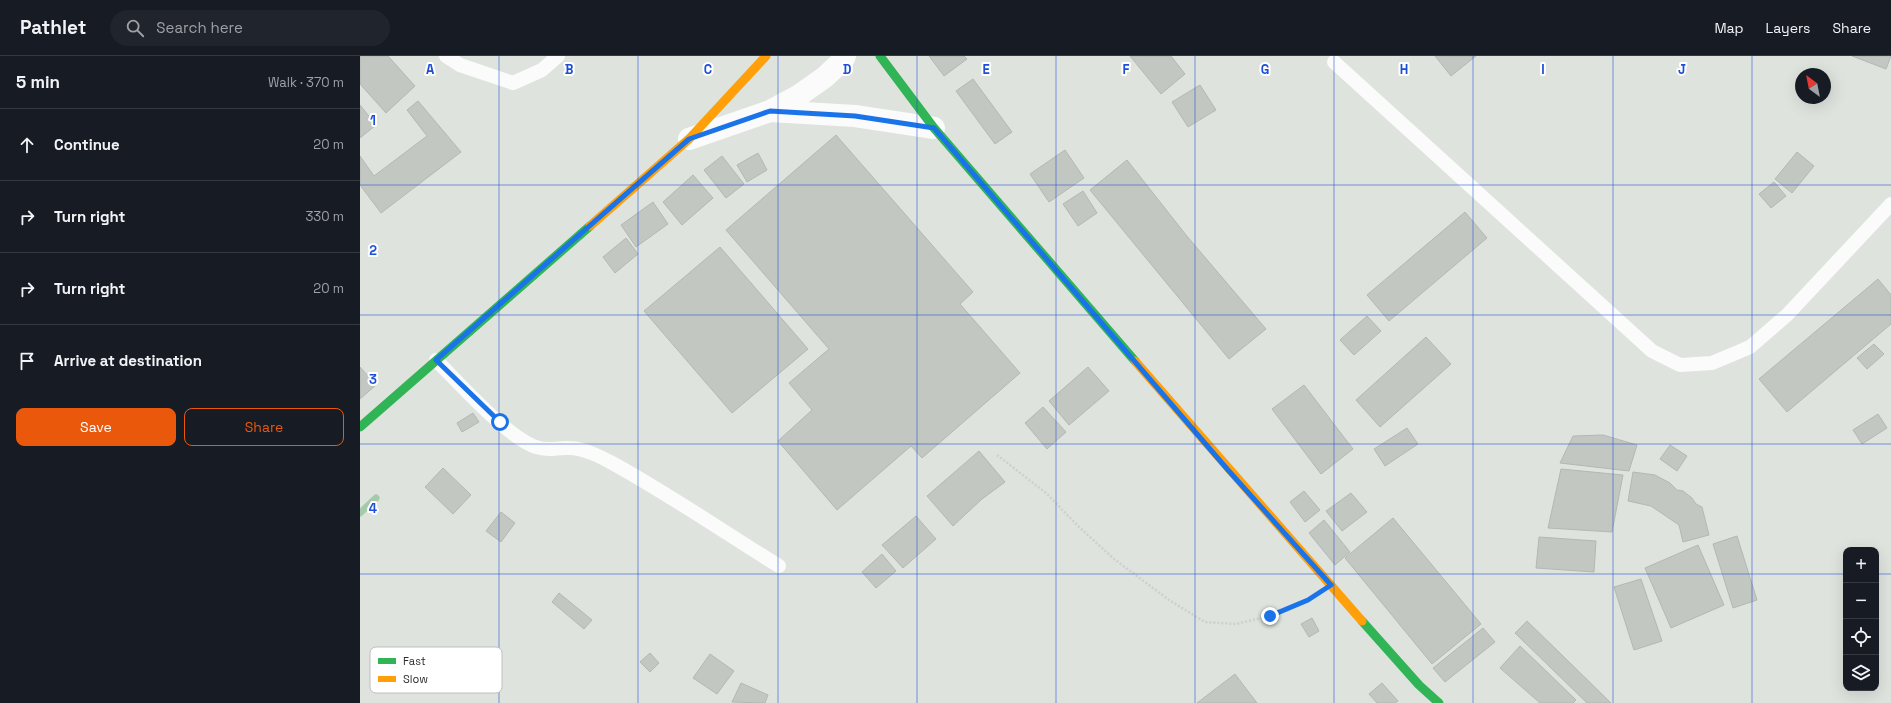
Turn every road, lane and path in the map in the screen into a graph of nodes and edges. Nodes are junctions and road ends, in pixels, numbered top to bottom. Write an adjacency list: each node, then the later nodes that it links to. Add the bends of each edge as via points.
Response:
1 (446, 56): 2 (lane, via 460,65 513,83 542,70)
2 (558, 56)
3 (846, 56): 7 (street, via 825,77)
4 (880, 56): 8 (street)
5 (761, 60): 9 (street)
6 (1334, 62): 10 (lane, via 1652,351 1680,365 1712,362 1750,347 1787,315)
7 (770, 111): 8 (street, via 855,116); 9 (street)
8 (934, 128): 15 (street, via 1228,470)
9 (689, 139): 11 (street)
10 (1891, 204)
11 (436, 360): 12 (street); 14 (lane, via 500,422 529,445 545,450 582,450 613,463)
12 (360, 427)
13 (997, 455): 15 (path, via 1046,493 1114,559 1169,600 1205,622 1236,624 1270,616 1308,600)
14 (779, 566)
15 (1331, 585): 16 (street, via 1419,685)
16 (1439, 703)

